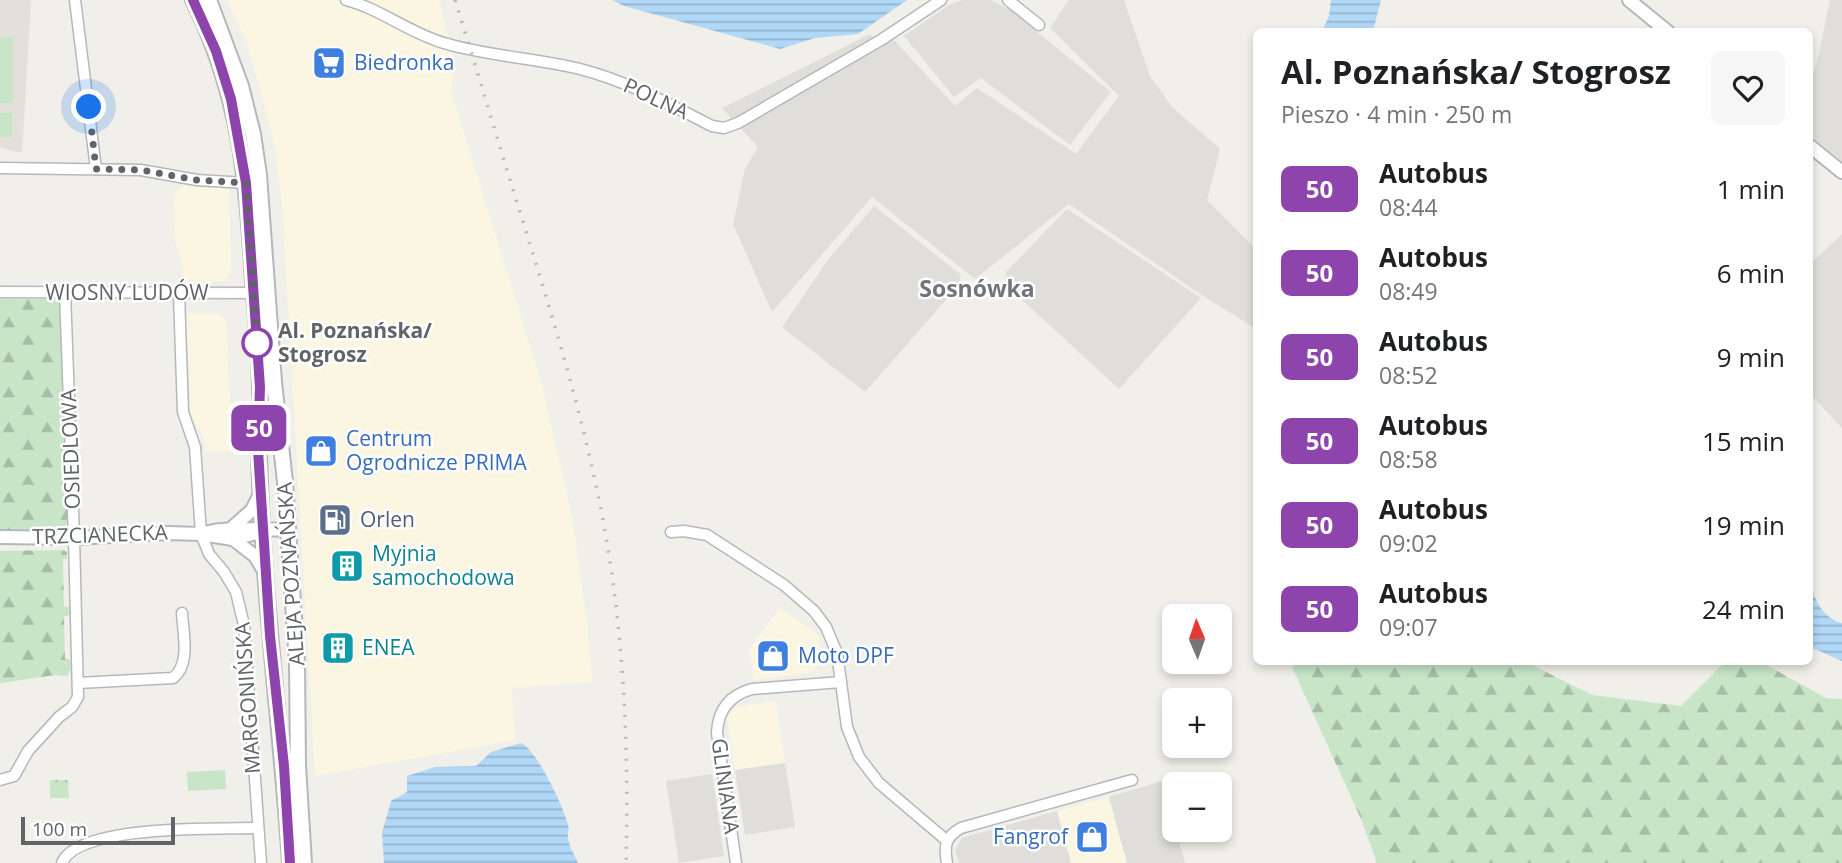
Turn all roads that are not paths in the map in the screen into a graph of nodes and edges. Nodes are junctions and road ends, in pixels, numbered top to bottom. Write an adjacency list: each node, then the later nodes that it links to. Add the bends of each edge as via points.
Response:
1 (75, 0): 11 (street)
2 (346, 0): 3 (street, POLNA, via 445,43 615,79 724,128 827,72)
3 (941, 0)
4 (1008, 0): 7 (street)
5 (1629, 0): 8 (street)
6 (208, 4): 13 (main road, ALEJA POZNAŃSKA); 19 (main road, ALEJA POZNAŃSKA, via 241,86 258,168)
7 (1039, 26)
8 (1663, 28)
9 (1813, 148): 12 (street)
10 (0, 167): 11 (street)
11 (96, 169): 13 (street)
12 (1842, 172)
13 (246, 183): 16 (main road, ALEJA POZNAŃSKA)
14 (0, 292): 15 (street, WIOSNY LUDÓW)
15 (65, 292): 17 (street, WIOSNY LUDÓW); 25 (street, OSIEDLOWA)
16 (254, 293): 17 (street, WIOSNY LUDÓW); 18 (main road, ALEJA POZNAŃSKA)
17 (179, 294): 23 (street, MARGONIŃSKA, via 183,412 195,447)
18 (261, 490): 20 (main road, ALEJA POZNAŃSKA); 21 (street)
19 (288, 529): 20 (street, TRZCIANECKA); 29 (main road, ALEJA POZNAŃSKA)
20 (264, 531): 21 (street, TRZCIANECKA); 26 (main road, ALEJA POZNAŃSKA)
21 (233, 533): 23 (street, TRZCIANECKA); 26 (street)
22 (671, 533): 30 (street, via 706,535 802,598 833,641)
23 (201, 534): 25 (street, TRZCIANECKA); 34 (street, MARGONIŃSKA, via 207,551 236,592 242,615)
24 (0, 537): 25 (street, TRZCIANECKA)
25 (74, 538): 31 (street, OSIEDLOWA)
26 (267, 576): 28 (main road, ALEJA POZNAŃSKA)
27 (182, 612): 31 (street, via 184,660 173,678)
28 (269, 618): 29 (main road, via 280,643); 38 (main road, ALEJA POZNAŃSKA)
29 (296, 648): 39 (main road, ALEJA POZNAŃSKA)
30 (841, 682): 35 (street, via 847,727 864,765); 40 (street, GLINIANA, via 752,689 726,704 717,733)
31 (78, 683): 32 (street, OSIEDLOWA, via 75,704 28,751 14,776)
32 (0, 780)
33 (1132, 780): 35 (street, via 961,828)
34 (258, 828): 36 (street, via 119,835 71,850); 37 (street, MARGONIŃSKA)
35 (946, 840): 41 (street)
36 (62, 863)
37 (261, 863)
38 (290, 863)
39 (304, 863)
40 (736, 863)
41 (947, 863)

